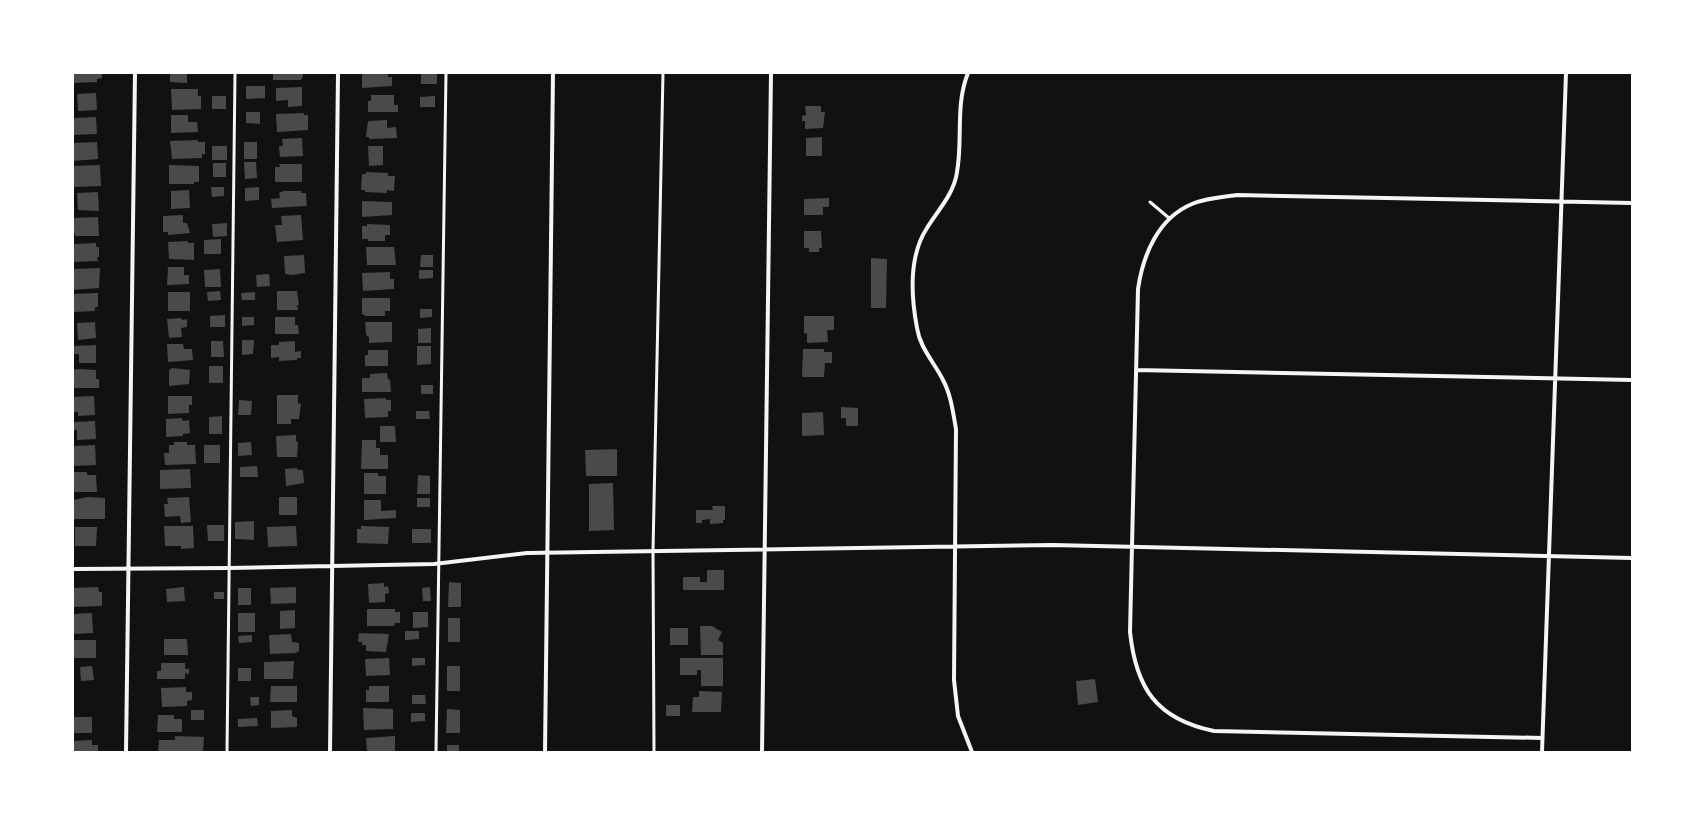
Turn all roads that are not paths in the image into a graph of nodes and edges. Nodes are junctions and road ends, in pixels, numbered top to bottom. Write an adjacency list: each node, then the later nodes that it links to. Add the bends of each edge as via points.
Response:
1 (135, 73): 26 (street)
2 (236, 73): 27 (lane)
3 (338, 73): 25 (street)
4 (446, 73): 24 (lane)
5 (553, 73): 21 (street)
6 (663, 73): 20 (lane)
7 (772, 73): 19 (street)
8 (968, 73): 17 (street, via 961,99 957,173 953,188 926,228 918,247 913,283 917,331 922,346 942,379 956,429)
9 (1566, 73): 11 (street)
10 (1150, 202): 13 (lane)
11 (1561, 202): 12 (street); 13 (street, via 1238,195 1203,200); 15 (street)
12 (1632, 203)
13 (1169, 218): 14 (street, via 1156,236 1144,261 1138,289)
14 (1136, 370): 15 (street); 18 (street)
15 (1555, 378): 16 (street); 22 (street)
16 (1632, 380)
17 (955, 547): 18 (street); 19 (street); 37 (street, via 955,703)
18 (1133, 547): 22 (street); 29 (street, via 1130,632 1133,657 1145,688 1154,701 1196,728 1231,733)
19 (766, 550): 20 (street); 36 (street)
20 (653, 551): 21 (street); 35 (lane)
21 (547, 553): 24 (street, via 527,553); 34 (street)
22 (1549, 556): 23 (street); 29 (street)
23 (1632, 558)
24 (438, 564): 25 (street); 33 (lane)
25 (332, 566): 27 (street); 32 (street)
26 (129, 568): 27 (street); 28 (street); 30 (street)
27 (229, 568): 31 (lane)
28 (73, 569)
29 (1542, 738): 38 (street)
30 (126, 752)
31 (227, 752)
32 (330, 752)
33 (436, 752)
34 (545, 752)
35 (654, 752)
36 (762, 752)
37 (972, 752)
38 (1542, 752)

